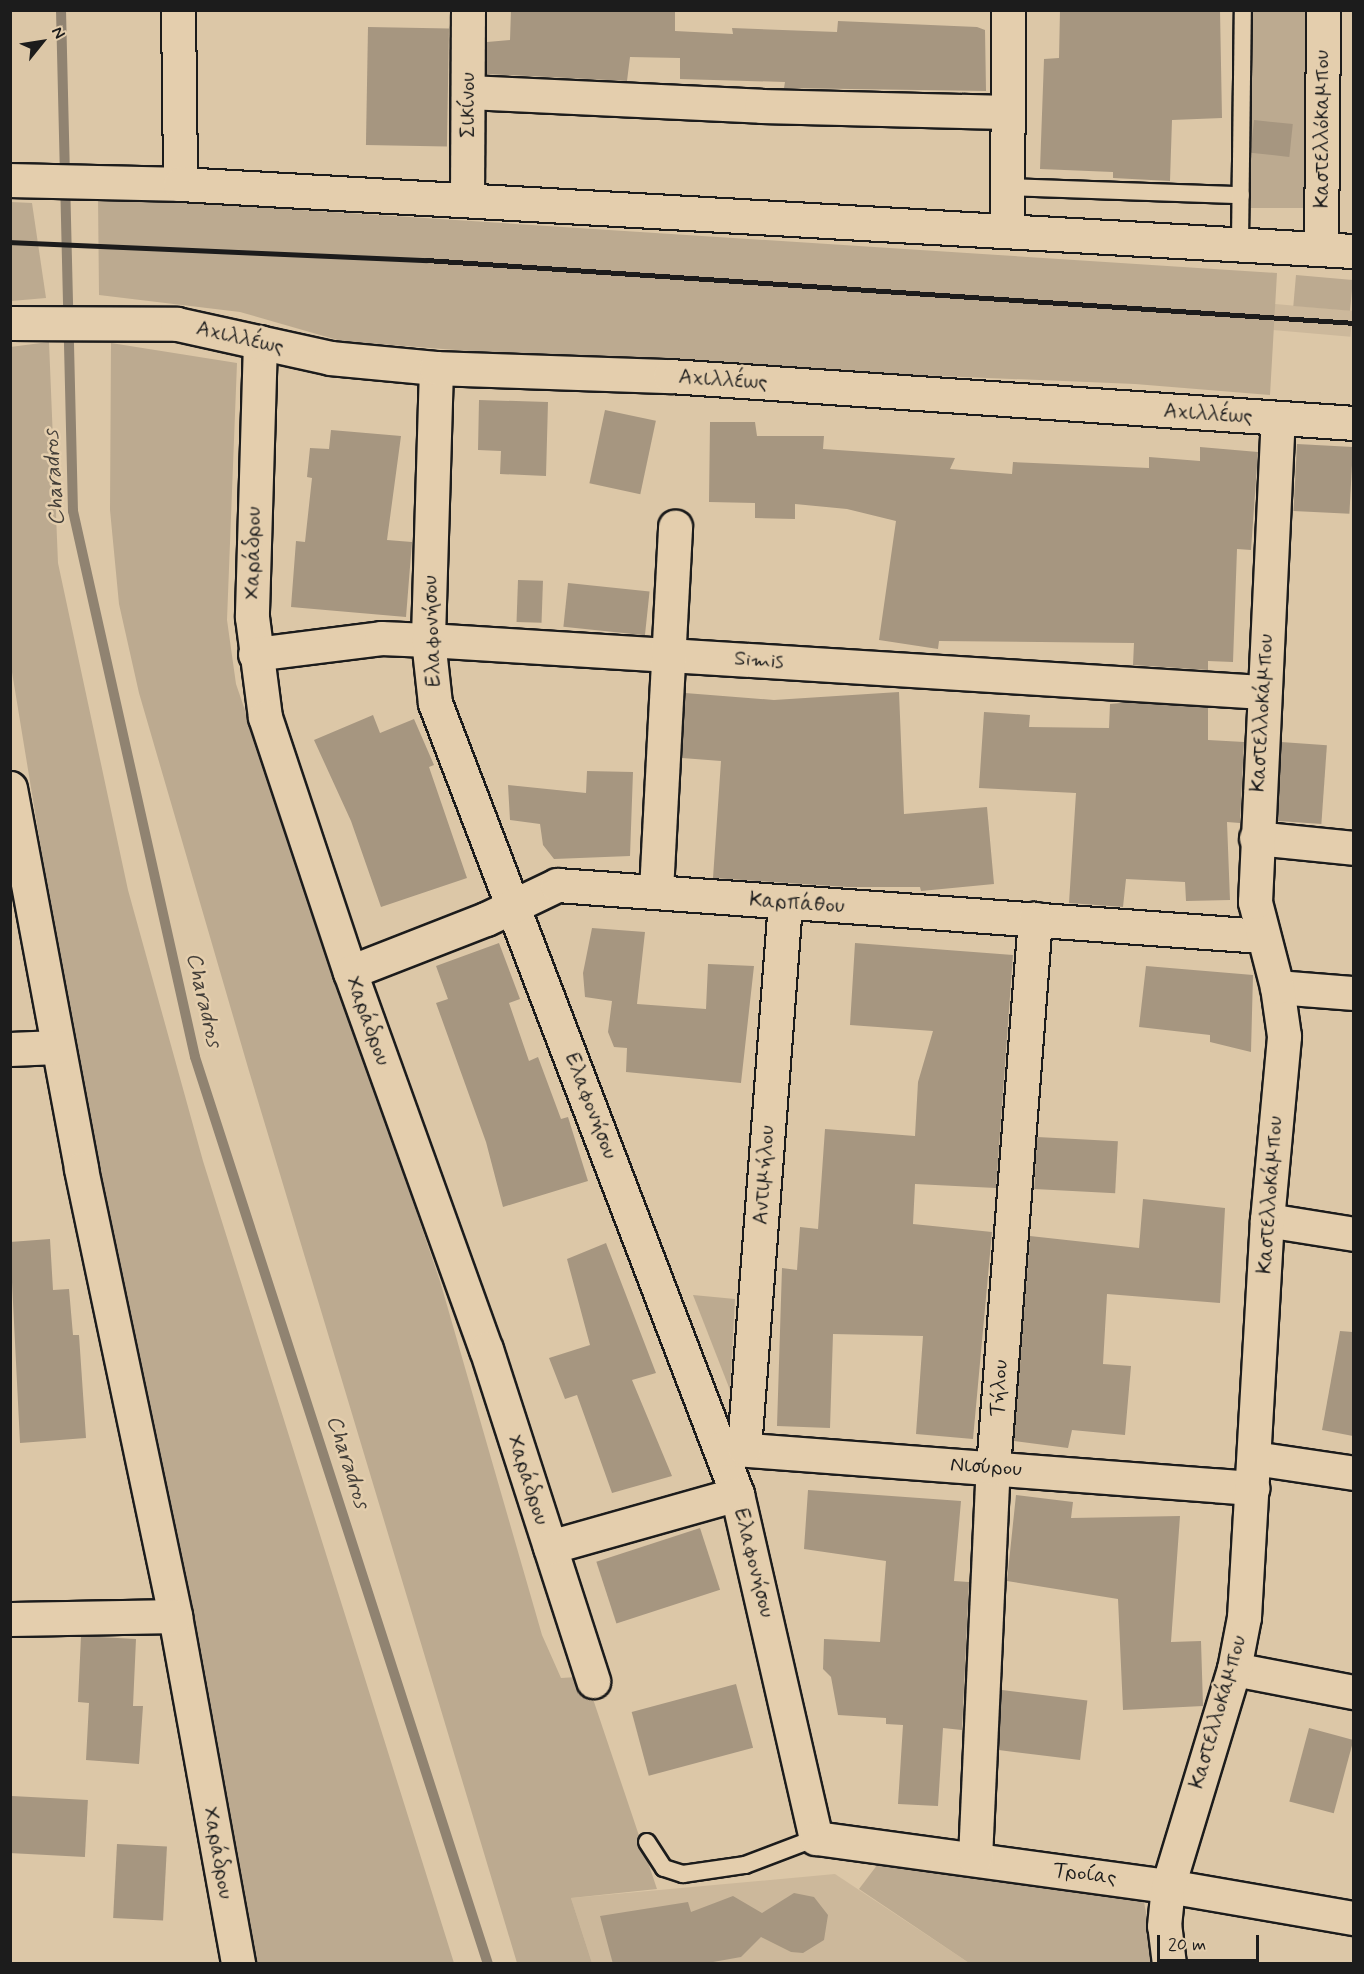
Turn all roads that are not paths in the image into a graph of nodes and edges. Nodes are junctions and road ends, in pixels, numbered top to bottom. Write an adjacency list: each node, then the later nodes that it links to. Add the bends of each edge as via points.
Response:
1 (178, 10): 9 (street)
2 (468, 10): 6 (street, Σικίνου)
3 (1008, 10): 7 (street)
4 (1243, 10): 11 (lane)
5 (1323, 10): 15 (street, Καστελλόκαμπου)
6 (468, 92): 7 (street, via 761,106); 12 (street, Σικίνου)
7 (1008, 112): 10 (street)
8 (10, 180): 9 (street)
9 (180, 184): 12 (street)
10 (1007, 187): 11 (lane); 13 (street)
11 (1241, 195): 14 (lane)
12 (467, 199): 13 (street)
13 (1006, 231): 14 (street)
14 (1240, 242): 15 (street)
15 (1321, 248): 16 (street)
16 (1353, 251)
17 (25, 323): 18 (street, Αχιλλέως, via 96,320 177,324)
18 (260, 342): 19 (street, Αχιλλέως, via 330,358); 24 (street, Χαράδρου, via 251,583)
19 (436, 368): 20 (street, Αχιλλέως, via 670,376); 23 (street, Ελαφονήσου)
20 (1278, 419): 21 (street, Αχιλλέως); 26 (street, Καστελλοκάμπου)
21 (1353, 423)
22 (675, 526): 25 (street)
23 (429, 640): 24 (street, Simis, via 381,638); 25 (street, Simis); 32 (street, Ελαφονήσου, via 435,702)
24 (255, 654): 35 (street, Χαράδρου, via 257,685 279,766)
25 (667, 654): 26 (street, Simis); 30 (street)
26 (1264, 692): 28 (street, Καστελλοκάμπου)
27 (11, 796): 38 (street, Χαράδρου)
28 (1256, 838): 29 (street); 34 (street, Καστελλοκάμπου, via 1255,911)
29 (1353, 848)
30 (656, 891): 31 (street, Καρπάθου); 32 (street, Καρπάθου, via 557,885)
31 (785, 903): 33 (street, Καρπάθου); 42 (street, Αντιμήλου)
32 (514, 904): 35 (street, Καρπάθου); 42 (street, Ελαφονήσου)
33 (1035, 919): 34 (street, Καρπάθου); 43 (street, Τήλου)
34 (1261, 936): 36 (street, Καστελλοκάμπου)
35 (350, 972): 47 (street, Χαράδρου, via 459,1271)
36 (1277, 987): 37 (street); 40 (street, Καστελλοκάμπου, via 1284,1036)
37 (1353, 993)
38 (57, 1047): 39 (street); 48 (street, Χαράδρου)
39 (10, 1048)
40 (1267, 1220): 41 (street); 44 (street, Καστελλοκάμπου)
41 (1353, 1234)
42 (732, 1448): 43 (street, Νισύρου); 46 (street, Ελαφονήσου)
43 (993, 1468): 44 (street, Νισύρου); 55 (street, Τήλου)
44 (1253, 1473): 45 (street, Νισύρου); 50 (street, Καστελλοκάμπου, via 1244,1617)
45 (1353, 1473)
46 (737, 1494): 47 (street); 53 (street, Ελαφονήσου)
47 (549, 1547): 51 (street, Χαράδρου)
48 (175, 1616): 49 (street); 58 (street, Χαράδρου)
49 (10, 1619)
50 (1234, 1669): 52 (street); 56 (street, Καστελλοκάμπου)
51 (593, 1681)
52 (1353, 1692)
53 (816, 1838): 54 (lane, via 745,1865 683,1874 664,1868); 55 (street, Τροίας)
54 (647, 1842)
55 (975, 1858): 56 (street, Τροίας)
56 (1168, 1886): 57 (street, Τροίας); 59 (street, Καστελλοκάμπου, via 1164,1926)
57 (1353, 1918)
58 (238, 1964)
59 (1169, 1964)

